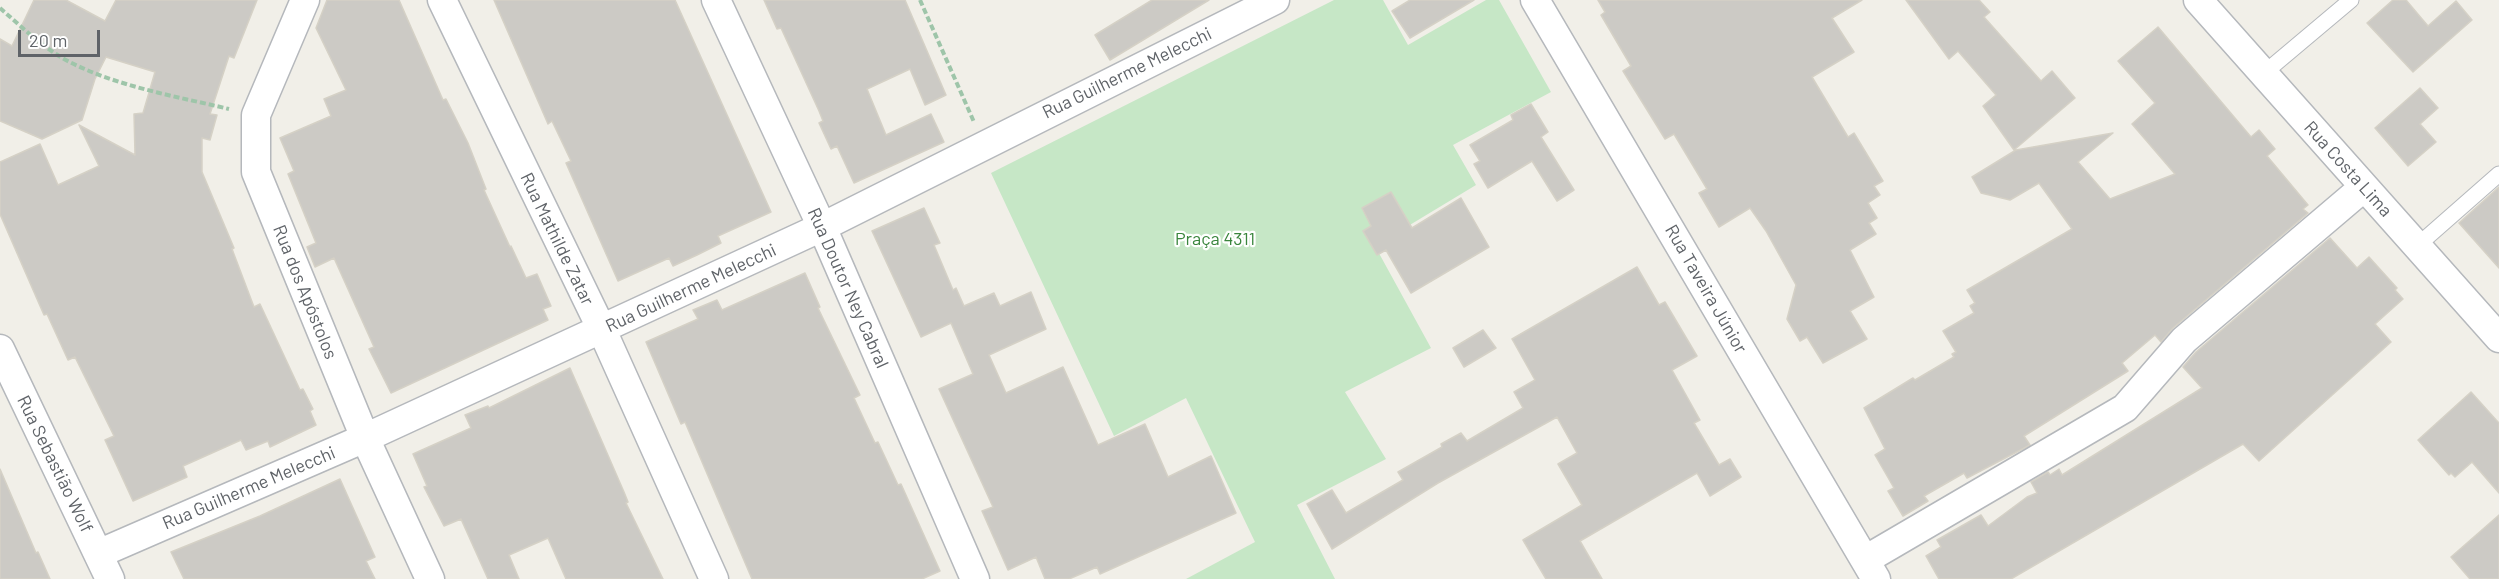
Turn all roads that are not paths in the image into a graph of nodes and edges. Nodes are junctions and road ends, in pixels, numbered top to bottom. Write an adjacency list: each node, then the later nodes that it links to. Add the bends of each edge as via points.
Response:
1 (305, 0): 16 (street, Rua dos Apóstolos, via 256,116 256,172)
2 (442, 0): 13 (street, Rua Mathilde Zatar)
3 (716, 0): 11 (street, Rua Doutor Ney Cabral)
4 (1275, 0): 11 (street, Rua Guilherme Melecchi)
5 (1535, 0): 18 (street, Rua Taveira Júnior)
6 (2198, 0): 8 (street, Rua Costa Lima)
7 (2351, 0): 8 (lane)
8 (2263, 74): 10 (street, Rua Costa Lima)
9 (2499, 174): 12 (lane)
10 (2364, 187): 12 (street, Rua Costa Lima); 18 (street, via 2184,340 2125,408)
11 (822, 227): 13 (street, Rua Guilherme Melecchi); 22 (street, Rua Doutor Ney Cabral)
12 (2417, 246): 14 (street, Rua Costa Lima)
13 (602, 330): 16 (street, Rua Guilherme Melecchi); 21 (street, Rua Mathilde Zatar)
14 (2499, 338)
15 (0, 349): 17 (street, Rua Sebastião Wolf)
16 (365, 438): 17 (street, Rua Guilherme Melecchi); 20 (street, Rua dos Apóstolos)
17 (98, 554): 19 (street, Rua Sebastião Wolf)
18 (1870, 569)
19 (110, 579)
20 (430, 579)
21 (714, 579)
22 (975, 579)

